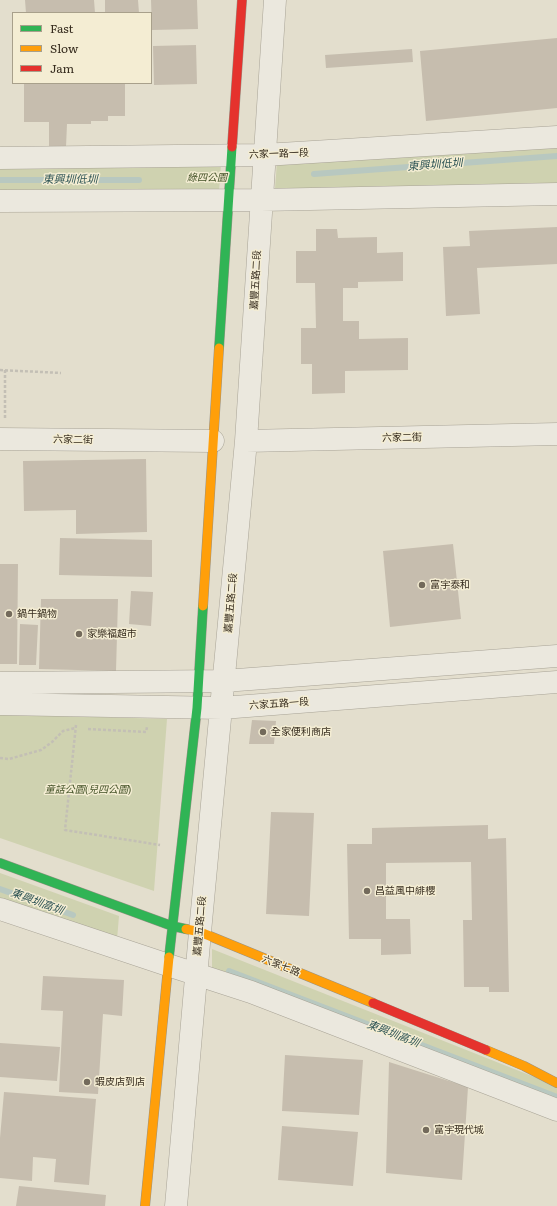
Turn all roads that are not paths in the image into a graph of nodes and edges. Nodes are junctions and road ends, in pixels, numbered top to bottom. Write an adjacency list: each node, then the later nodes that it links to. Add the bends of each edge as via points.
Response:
1 (242, 0): 4 (street)
2 (274, 0): 5 (street, 嘉豐五路二段)
3 (557, 137): 5 (street, 六家一路一段)
4 (231, 155): 5 (street, 六家一路一段); 6 (street, 六家一路一段); 8 (street)
5 (264, 155): 9 (street, 嘉豐五路二段)
6 (0, 158)
7 (557, 194): 9 (street)
8 (228, 200): 9 (street); 10 (street); 13 (street)
9 (261, 200): 14 (street, 嘉豐五路二段)
10 (0, 201)
11 (557, 434): 14 (street, 六家二街)
12 (3, 439): 13 (street, 六家二街)
13 (213, 441): 16 (street)
14 (246, 441): 17 (street, 嘉豐五路二段)
15 (557, 656): 17 (street)
16 (198, 681): 17 (street); 19 (street); 21 (street)
17 (224, 681): 22 (street, 嘉豐五路二段)
18 (557, 682): 22 (street, 六家五路一段)
19 (0, 683)
20 (0, 704): 21 (street, 六家五路一段)
21 (197, 708): 22 (street, 六家五路一段); 25 (street)
22 (222, 708): 26 (street, 嘉豐五路二段)
23 (0, 862): 25 (street, 六家七路)
24 (0, 909): 27 (street)
25 (172, 926): 26 (street, 六家七路); 27 (street)
26 (200, 932): 28 (street, 嘉豐五路二段); 29 (street, 六家七路, via 524,1066)
27 (168, 965): 28 (street); 31 (street)
28 (196, 974): 30 (street, via 251,992); 32 (street, 嘉豐五路二段)
29 (557, 1083)
30 (557, 1110)
31 (145, 1206)
32 (176, 1206)

